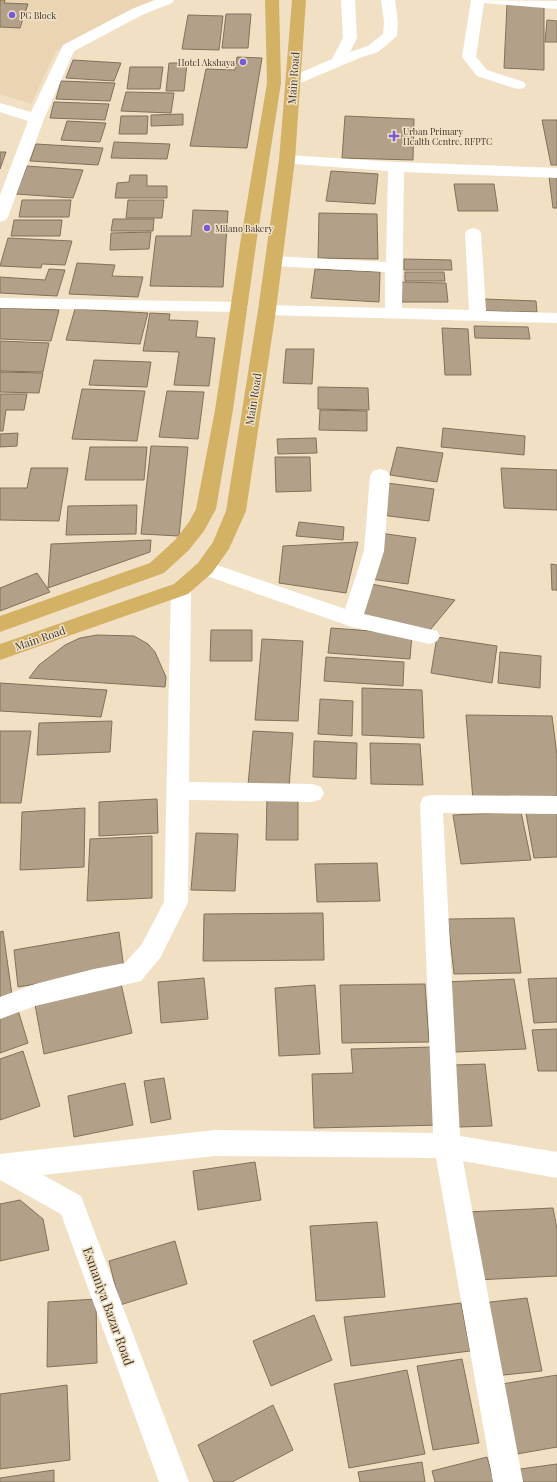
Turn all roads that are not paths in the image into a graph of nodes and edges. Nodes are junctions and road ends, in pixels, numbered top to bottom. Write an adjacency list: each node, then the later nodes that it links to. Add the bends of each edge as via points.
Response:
1 (167, 0): 13 (street, via 137,12 68,48)
2 (272, 0): 22 (main road, Main Road, via 274,83)
3 (299, 0): 10 (main road, Main Road)
4 (348, 0): 9 (street, via 350,38)
5 (388, 0): 9 (street, via 390,36 373,49)
6 (478, 0): 11 (street, via 469,57 482,73)
7 (488, 0): 8 (street)
8 (557, 5)
9 (338, 62): 10 (street)
10 (293, 81): 14 (main road, Main Road)
11 (519, 86)
12 (0, 107): 13 (street)
13 (36, 119): 17 (street)
14 (287, 160): 15 (street); 19 (main road, Main Road)
15 (396, 167): 16 (street); 20 (street)
16 (557, 173)
17 (0, 217)
18 (473, 233): 25 (street)
19 (273, 261): 20 (street); 23 (main road, Main Road)
20 (394, 267): 24 (street)
21 (0, 303): 22 (street)
22 (239, 307): 31 (main road, Main Road, via 206,509 197,526 182,545 157,568)
23 (266, 310): 24 (street); 28 (main road, Main Road, via 236,511 222,544)
24 (393, 314): 25 (street)
25 (478, 316): 26 (street)
26 (557, 318)
27 (380, 476): 30 (street, via 374,550)
28 (205, 568): 29 (main road, Main Road); 30 (street)
29 (181, 589): 33 (main road, Main Road); 34 (street)
30 (352, 619): 32 (street)
31 (0, 624)
32 (430, 636)
33 (0, 652)
34 (177, 792): 35 (street); 37 (street, via 176,902 151,951 132,973 35,995)
35 (313, 793)
36 (557, 805): 38 (street, via 430,804)
37 (0, 1008)
38 (447, 1146): 39 (street, via 215,1143); 40 (street); 42 (street)
39 (1, 1165): 41 (street, Esmaniya Bazar Road, via 71,1205)
40 (557, 1165)
41 (174, 1482)
42 (508, 1482)

